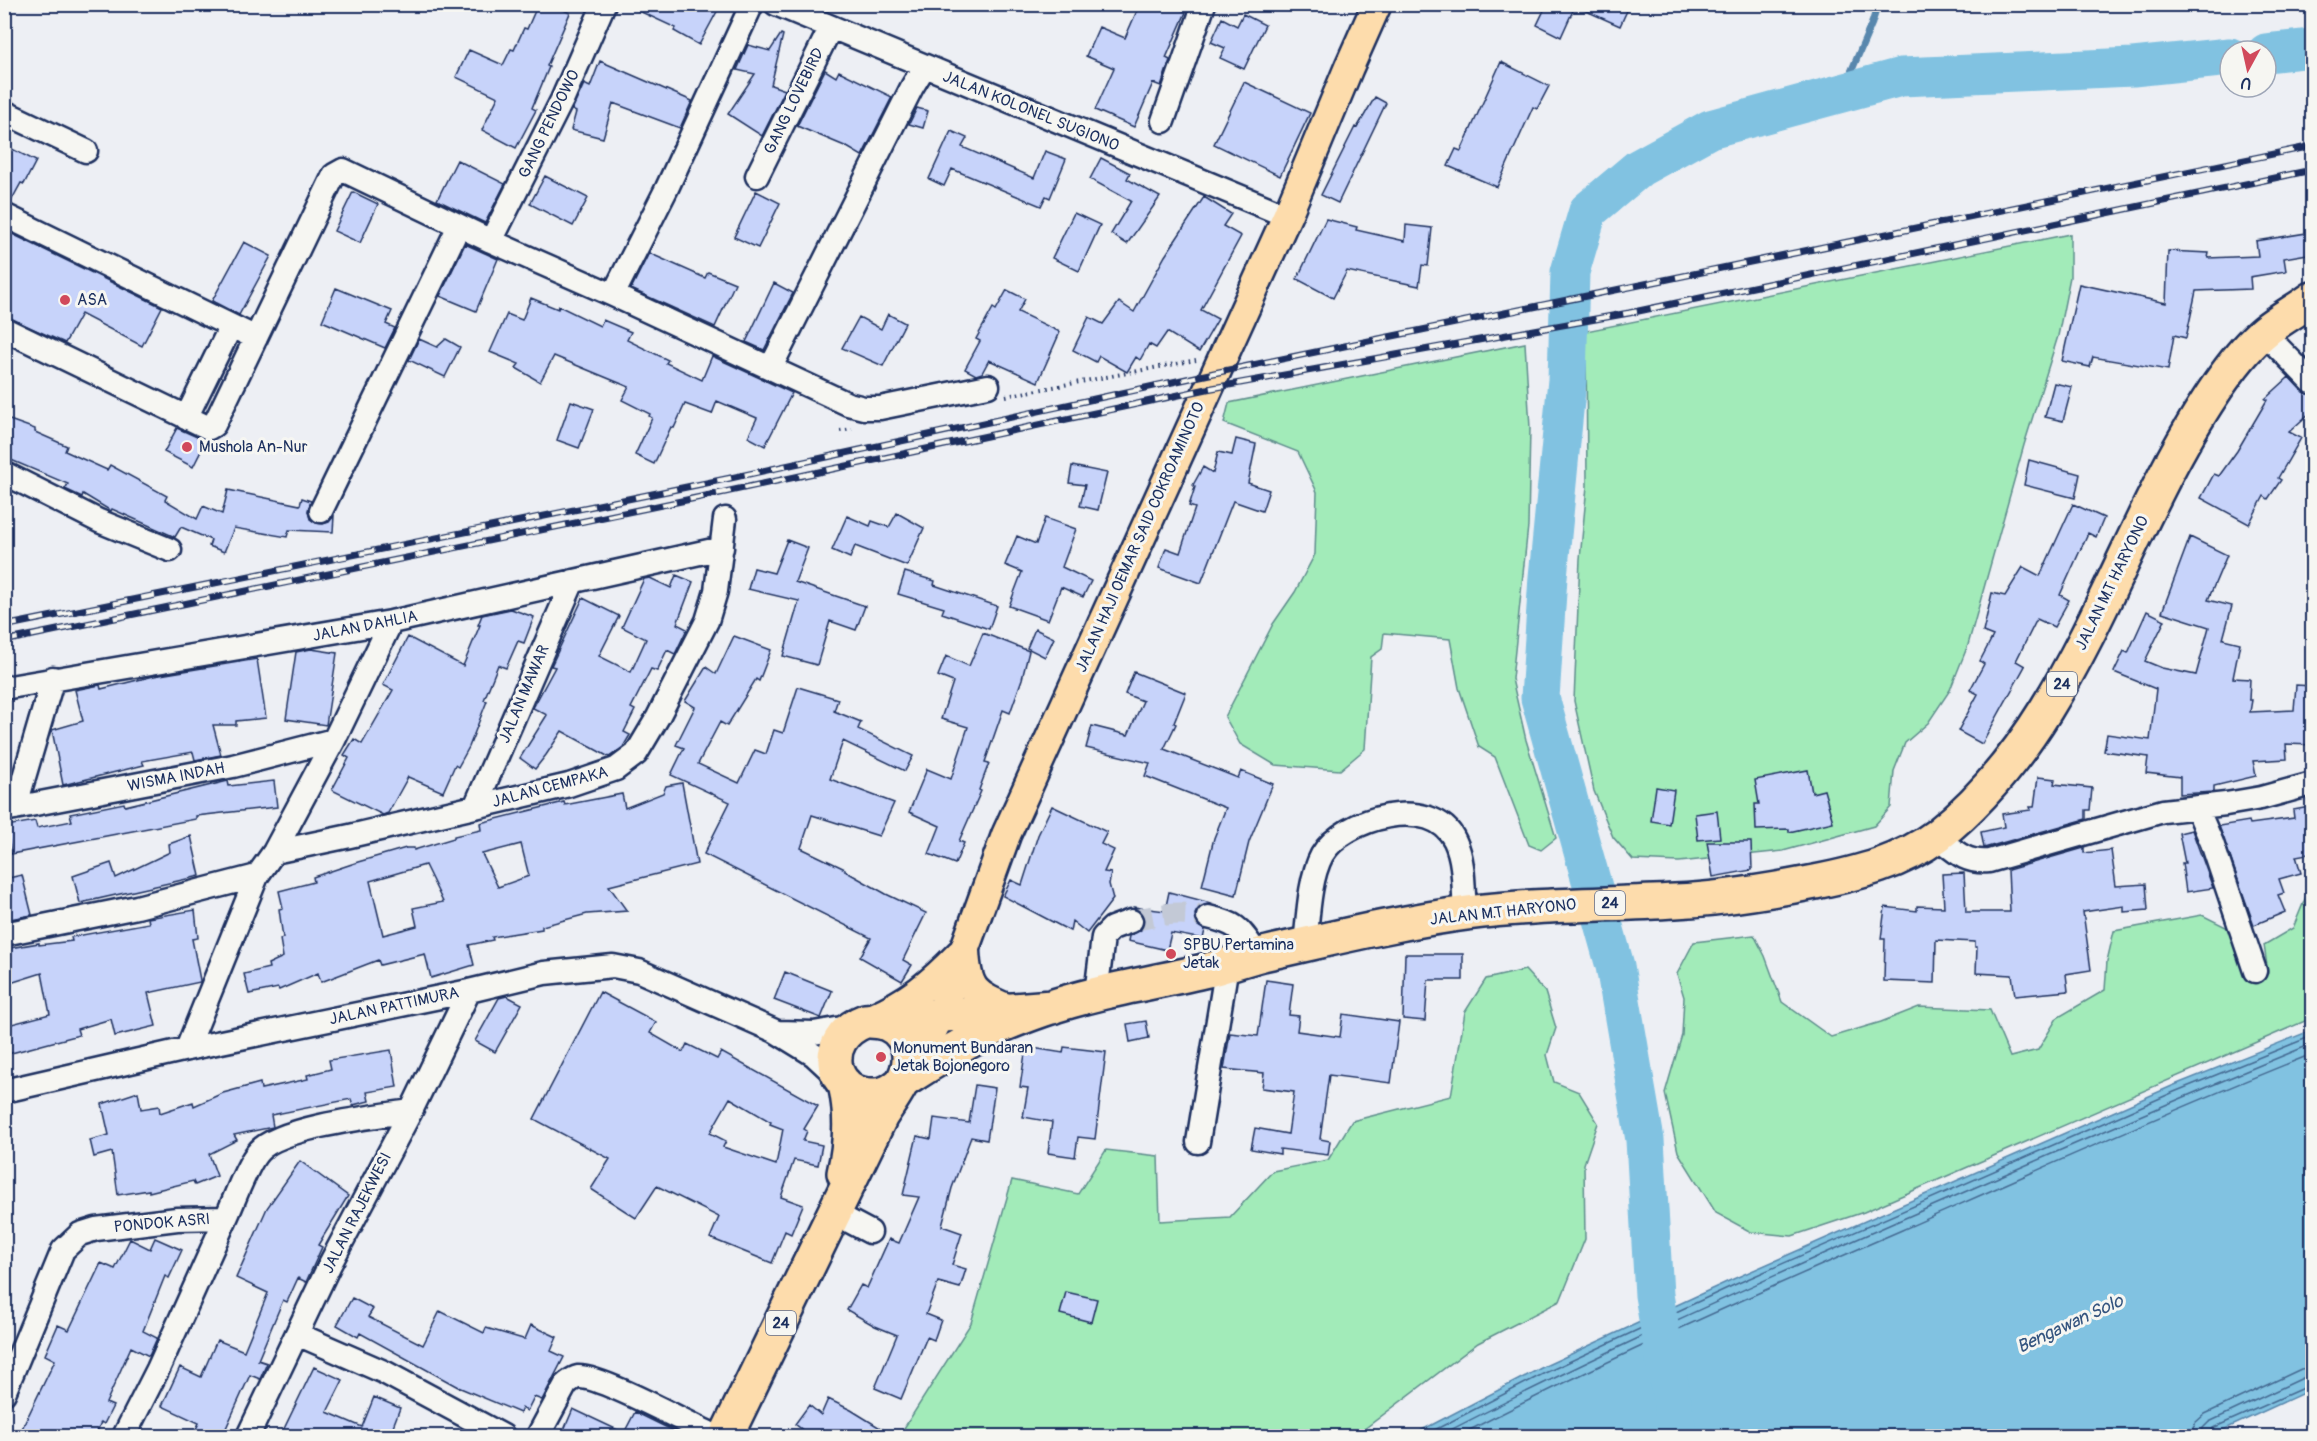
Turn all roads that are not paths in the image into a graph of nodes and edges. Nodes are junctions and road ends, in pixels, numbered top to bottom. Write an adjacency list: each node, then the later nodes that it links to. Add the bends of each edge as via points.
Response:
1 (604, 4): 15 (street, GANG PENDOWO)
2 (752, 4): 16 (street)
3 (776, 4): 6 (street, JALAN KOLONEL SUGIONO)
4 (1204, 4): 9 (street)
5 (1377, 4): 13 (main road, JALAN HAJI OEMAR SAID COKROAMINOTO)
6 (831, 27): 7 (street, JALAN KOLONEL SUGIONO); 11 (street, GANG LOVEBIRD)
7 (924, 67): 13 (street, JALAN KOLONEL SUGIONO); 22 (street)
8 (4, 112): 10 (street)
9 (1163, 121)
10 (86, 151)
11 (757, 176)
12 (4, 215): 18 (street)
13 (1287, 216): 48 (main road, JALAN HAJI OEMAR SAID COKROAMINOTO, via 1006,835)
14 (459, 226): 15 (street); 21 (street, via 347,171 339,171); 27 (street)
15 (491, 241): 16 (street)
16 (613, 295): 22 (street)
17 (2313, 299): 20 (highway, JALAN M.T HARYONO / 24)
18 (231, 326): 21 (street); 25 (street)
19 (4, 329): 25 (street)
20 (2263, 332): 23 (street); 40 (highway, JALAN M.T HARYONO / 24, via 2228,372 2193,423 2058,693 1994,783)
21 (256, 338): 25 (street, via 213,425 206,428)
22 (771, 367): 24 (street, via 829,396 864,408)
23 (2313, 382)
24 (994, 391)
25 (186, 418)
26 (4, 473): 30 (street, via 99,521)
27 (321, 511)
28 (725, 519): 29 (street, JALAN CEMPAKA)
29 (722, 548): 31 (street, JALAN DAHLIA); 37 (street, JALAN CEMPAKA, via 707,621 636,754 616,769 569,785)
30 (171, 550)
31 (573, 581): 32 (street, JALAN DAHLIA); 37 (street, JALAN MAWAR)
32 (391, 622): 33 (street, JALAN DAHLIA); 35 (street)
33 (53, 678): 34 (street, JALAN DAHLIA); 39 (street, WISMA INDAH)
34 (4, 688)
35 (334, 740): 39 (street, WISMA INDAH, via 233,766); 41 (street)
36 (2313, 784): 38 (street, via 2261,798)
37 (475, 807): 41 (street, JALAN CEMPAKA)
38 (2198, 808): 40 (street, via 2163,811 1983,861 1965,859); 51 (street)
39 (10, 809)
40 (1936, 836): 43 (highway, JALAN M.T HARYONO / 24, via 1869,870 1763,893)
41 (274, 852): 42 (street)
42 (257, 876): 46 (street, via 137,907); 59 (street)
43 (1465, 913): 47 (highway, JALAN M.T HARYONO / 24); 47 (street, via 1455,839 1440,823 1415,814 1382,816 1336,837 1322,856)
44 (1208, 917): 49 (street, via 1239,928)
45 (1131, 921): 53 (street, via 1112,928 1103,937)
46 (4, 934)
47 (1305, 945): 49 (highway, JALAN M.T HARYONO / 24)
48 (965, 949): 55 (main road, via 971,985 988,1000); 56 (main road, JALAN HAJI OEMAR SAID COKROAMINOTO); 57 (main road, via 904,1003)
49 (1258, 956): 50 (highway, JALAN M.T HARYONO / 24)
50 (1227, 965): 53 (highway, JALAN M.T HARYONO / 24); 64 (street)
51 (2255, 971)
52 (469, 991): 58 (street, JALAN PATTIMURA, via 544,973 613,966 639,971); 59 (street, JALAN PATTIMURA); 63 (street, JALAN RAJEKWESI)
53 (1095, 994): 54 (highway, JALAN M.T HARYONO / 24)
54 (1052, 1007): 55 (highway, 24); 60 (highway, 24, via 981,1035)
55 (1011, 1010): 56 (highway, 24)
56 (941, 1014): 57 (highway, 24); 60 (main road, JALAN HAJI OEMAR SAID COKROAMINOTO)
57 (859, 1024): 58 (street, via 814,1033); 60 (highway, via 879,1021 898,1031 907,1043 910,1058); 61 (highway, 24, via 844,1034 834,1056)
58 (775, 1031): 61 (street, via 814,1055)
59 (187, 1049): 62 (street, JALAN PATTIMURA)
60 (905, 1077): 61 (highway, via 887,1093 878,1095 860,1094); 65 (highway, 24, via 881,1116)
61 (845, 1084): 65 (highway, 24, via 850,1138)
62 (4, 1091)
63 (411, 1111): 66 (street, PONDOK ASRI, via 321,1126 270,1143 258,1151); 68 (street, JALAN RAJEKWESI)
64 (1198, 1142)
65 (835, 1212): 67 (street); 75 (highway, 24)
66 (226, 1218): 69 (street, PONDOK ASRI, via 177,1219 96,1229 72,1240 63,1250); 70 (street)
67 (870, 1232)
68 (297, 1334): 71 (street, JALAN RAJEKWESI); 72 (street, via 384,1372)
69 (4, 1394)
70 (124, 1437)
71 (248, 1437)
72 (503, 1437)
73 (538, 1437): 74 (street, via 566,1384 581,1377 610,1386)
74 (716, 1437)
75 (726, 1437)

